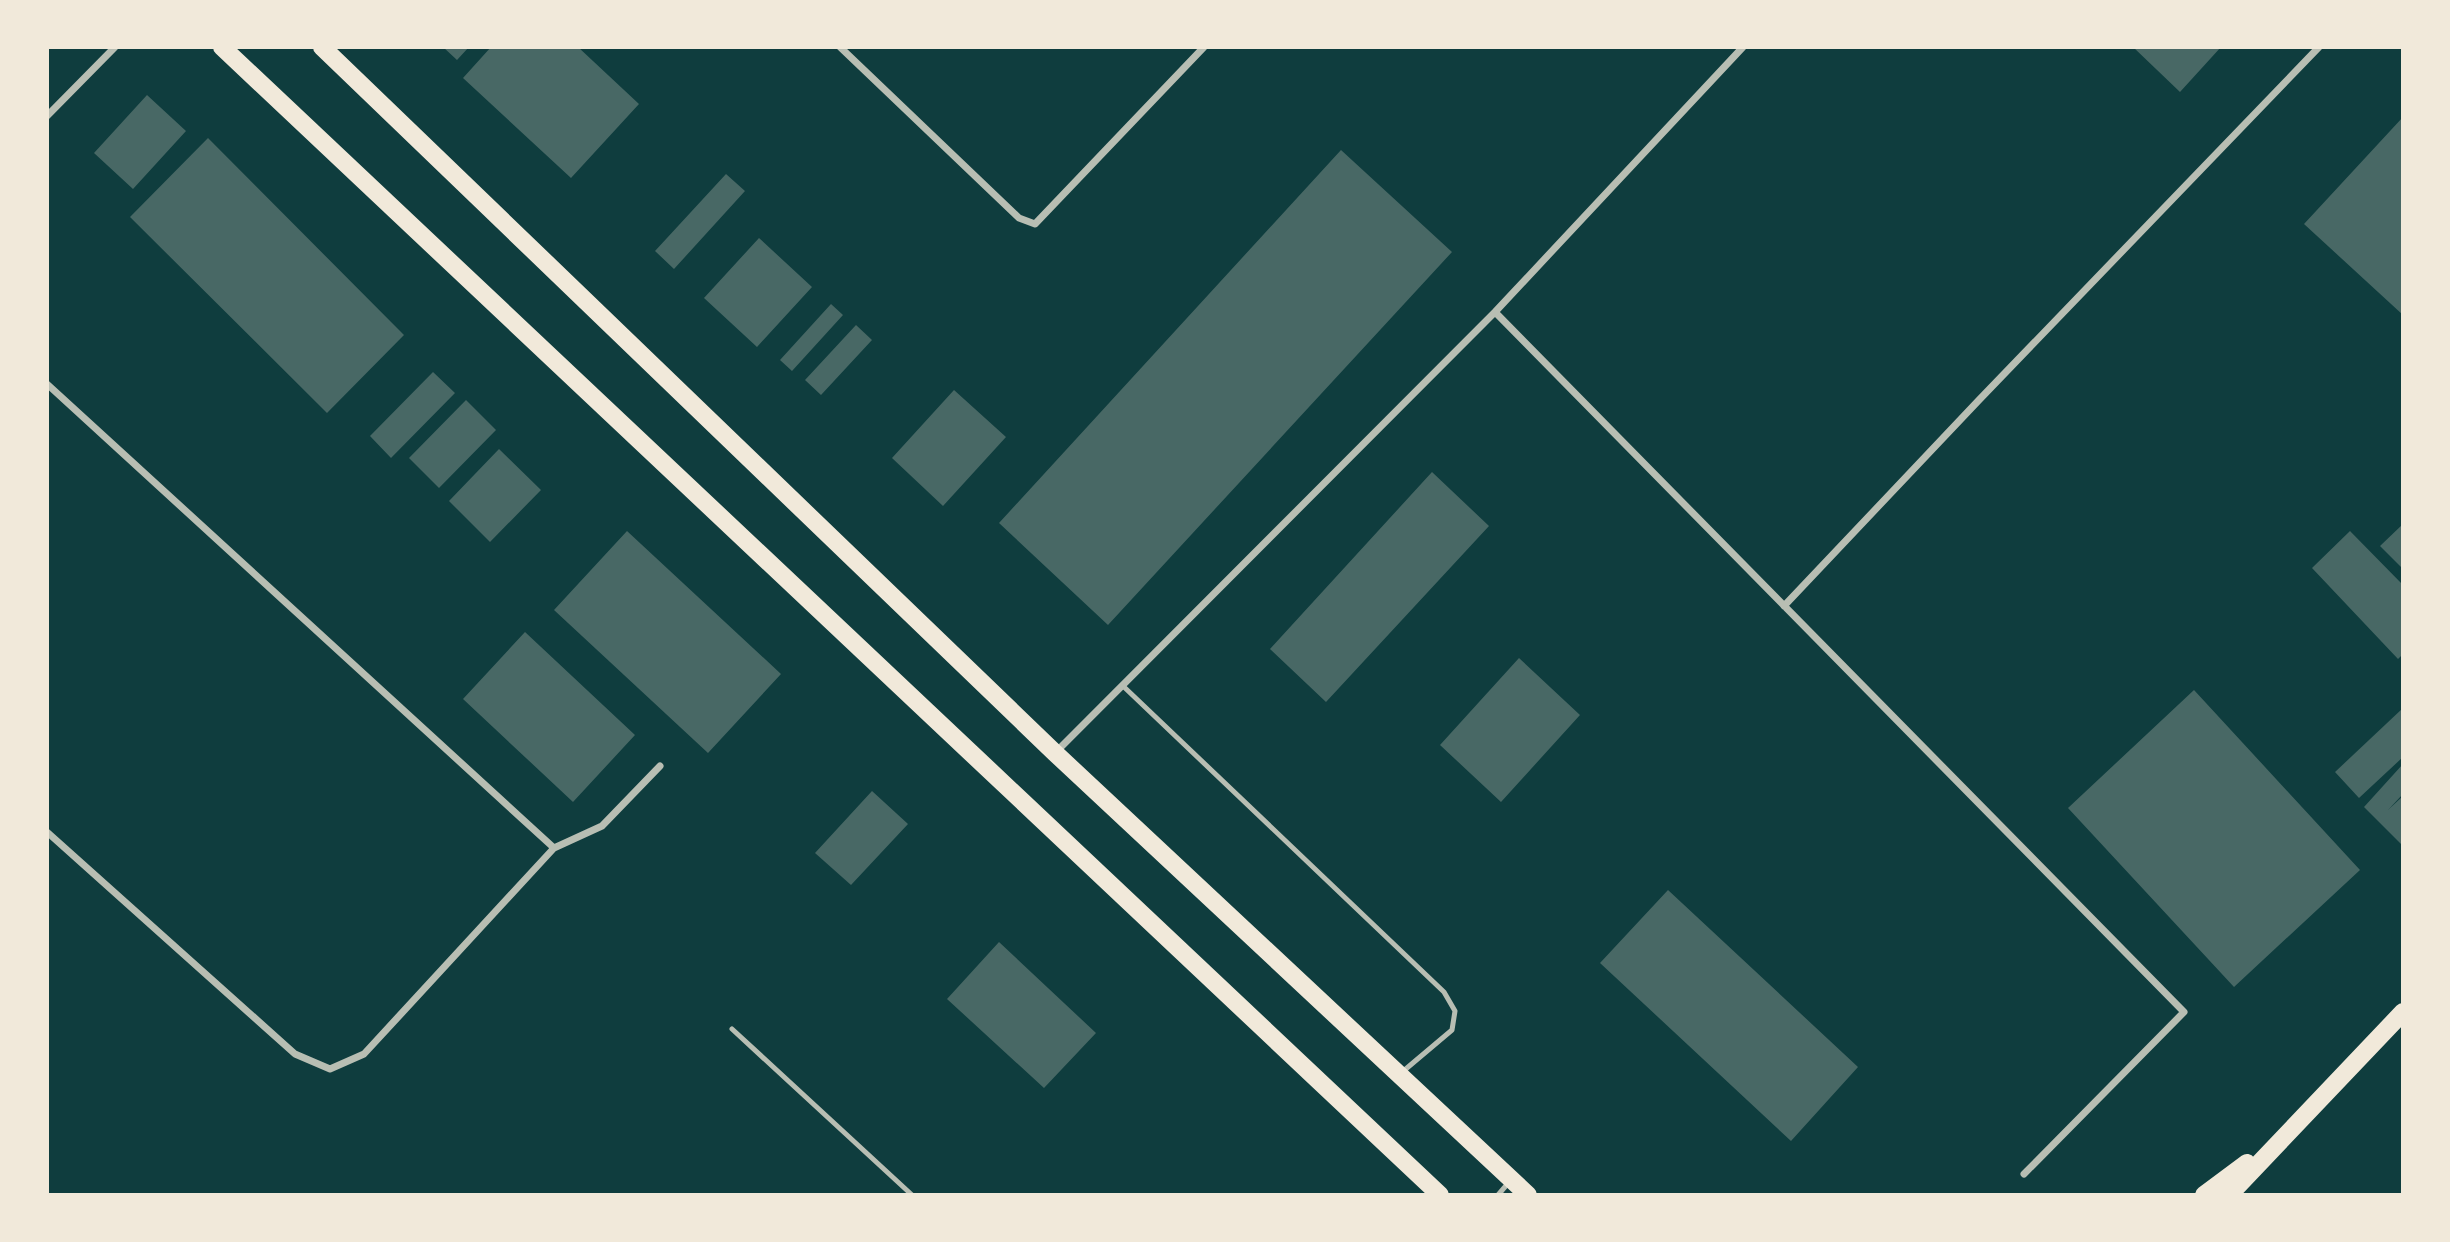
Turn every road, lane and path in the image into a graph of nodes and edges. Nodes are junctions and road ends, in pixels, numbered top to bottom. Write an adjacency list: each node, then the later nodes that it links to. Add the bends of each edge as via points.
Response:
1 (115, 47): 8 (street)
2 (222, 47): 24 (main road)
3 (322, 47): 13 (main road)
4 (840, 47): 5 (street, via 1019,218 1035,225)
5 (1204, 47)
6 (1743, 47): 9 (street)
7 (2319, 47): 11 (street)
8 (47, 116)
9 (1495, 312): 11 (street); 12 (street)
10 (47, 384): 16 (street)
11 (1784, 606): 21 (street, via 2184,1013)
12 (1123, 686): 13 (street); 19 (lane, via 1444,992 1455,1010 1452,1030)
13 (1055, 753): 19 (main road)
14 (660, 766): 16 (street, via 602,827)
15 (47, 832): 16 (street, via 295,1054 330,1069 364,1054)
16 (554, 848)
17 (2403, 1012): 20 (main road)
18 (732, 1029): 23 (lane)
19 (1399, 1075): 22 (main road)
20 (2287, 1134): 27 (main road); 28 (main road); 29 (main road)
21 (2024, 1174)
22 (1511, 1180): 25 (lane); 26 (main road)
23 (912, 1195)
24 (1440, 1195)
25 (1498, 1195)
26 (1528, 1195)
27 (2204, 1195)
28 (2228, 1195)
29 (2246, 1195)

